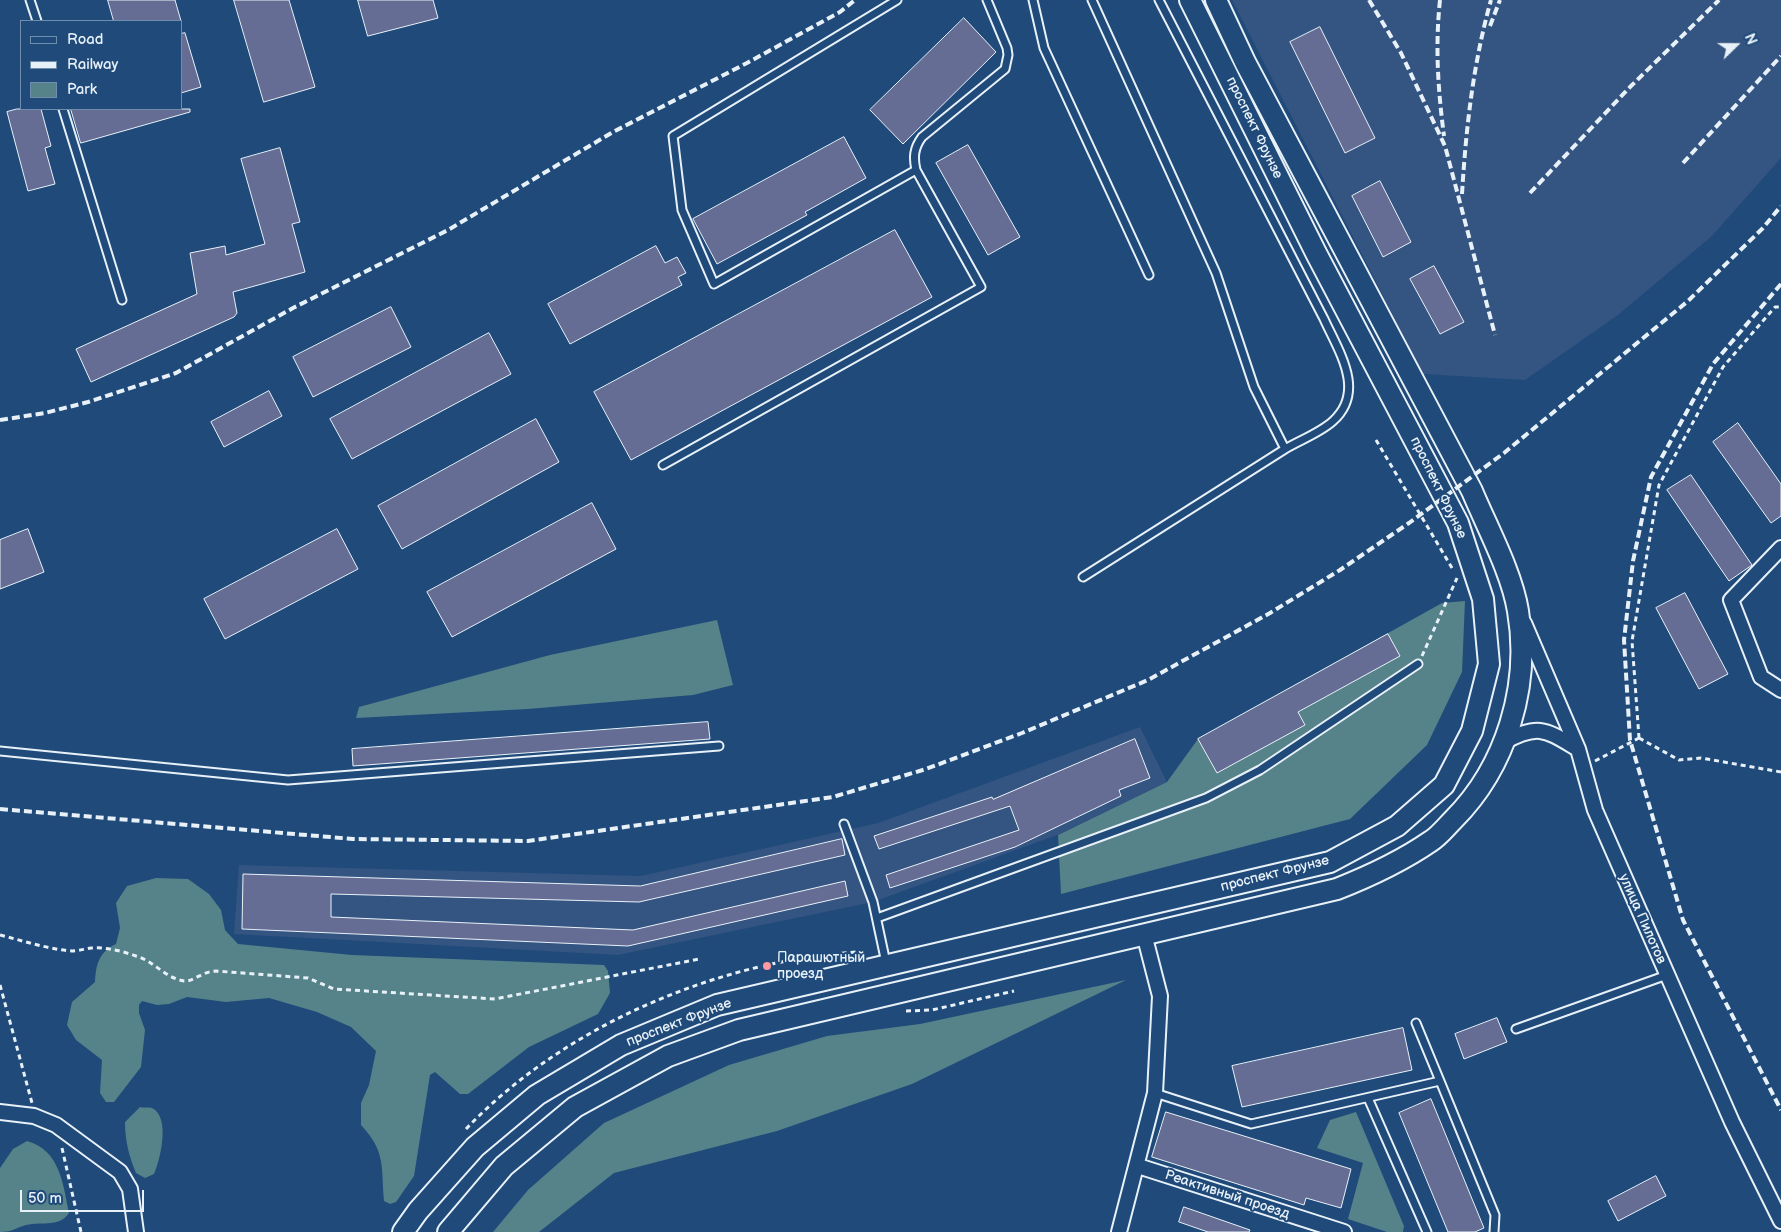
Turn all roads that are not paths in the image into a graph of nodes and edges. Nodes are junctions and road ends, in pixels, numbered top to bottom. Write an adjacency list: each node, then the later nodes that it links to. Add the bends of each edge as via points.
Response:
1 (30, 0): 9 (lane)
2 (897, 0): 11 (lane, via 673,136 682,210 714,284)
3 (987, 0): 11 (lane, via 1007,48 1005,69 922,137 914,153)
4 (1033, 0): 12 (lane, via 1044,48)
5 (1092, 0): 14 (lane, via 1216,273 1254,388)
6 (1159, 0): 14 (lane, via 1324,319 1345,366 1350,390 1344,408 1332,422)
7 (1190, 0): 28 (main road, проспект Фрунзе, via 1316,253 1458,523 1483,599 1489,664 1472,732 1444,785 1397,826 1330,862)
8 (1216, 0): 18 (main road, проспект Фрунзе, via 1245,62 1472,491 1502,561)
9 (37, 20)
10 (63, 110): 13 (lane)
11 (916, 170): 15 (lane, via 981,287)
12 (1149, 276)
13 (122, 300)
14 (1286, 449): 17 (lane)
15 (663, 465)
16 (1781, 548): 20 (street, via 1730,600 1761,677)
17 (1083, 577)
18 (1518, 611): 21 (main road, проспект Фрунзе, via 1521,664 1511,727); 23 (street, улица Пилотов)
19 (1418, 664): 26 (lane, via 1260,770 1206,798)
20 (1781, 690)
21 (1504, 742): 23 (street, via 1522,732 1538,730 1553,734); 27 (main road, проспект Фрунзе, via 1488,777 1467,806 1433,840 1378,873 1337,888)
22 (719, 746): 24 (lane, via 288,780)
23 (1578, 749): 29 (street, улица Пилотов, via 1595,810)
24 (0, 750)
25 (844, 824): 26 (lane)
26 (877, 918): 28 (lane)
27 (1144, 934): 33 (street, via 1160,996); 40 (main road, проспект Фрунзе, via 739,1030 668,1056 575,1107 504,1166)
28 (887, 966): 39 (main road, проспект Фрунзе, via 717,1005 621,1045 537,1095 475,1147)
29 (1667, 975): 31 (lane); 37 (street, улица Пилотов, via 1732,1122)
30 (1416, 1023): 32 (lane)
31 (1516, 1029)
32 (1440, 1082): 34 (lane); 44 (lane, via 1495,1214)
33 (1155, 1093): 34 (lane, via 1251,1124); 36 (street)
34 (1368, 1098): 43 (lane)
35 (0, 1112): 38 (street, via 34,1116 56,1125 120,1172 130,1189)
36 (1138, 1166): 41 (street); 42 (street, Реактивный проезд)
37 (1781, 1221)
38 (136, 1232)
39 (403, 1232)
40 (448, 1232)
41 (1119, 1232)
42 (1344, 1232)
43 (1427, 1232)
44 (1494, 1232)

